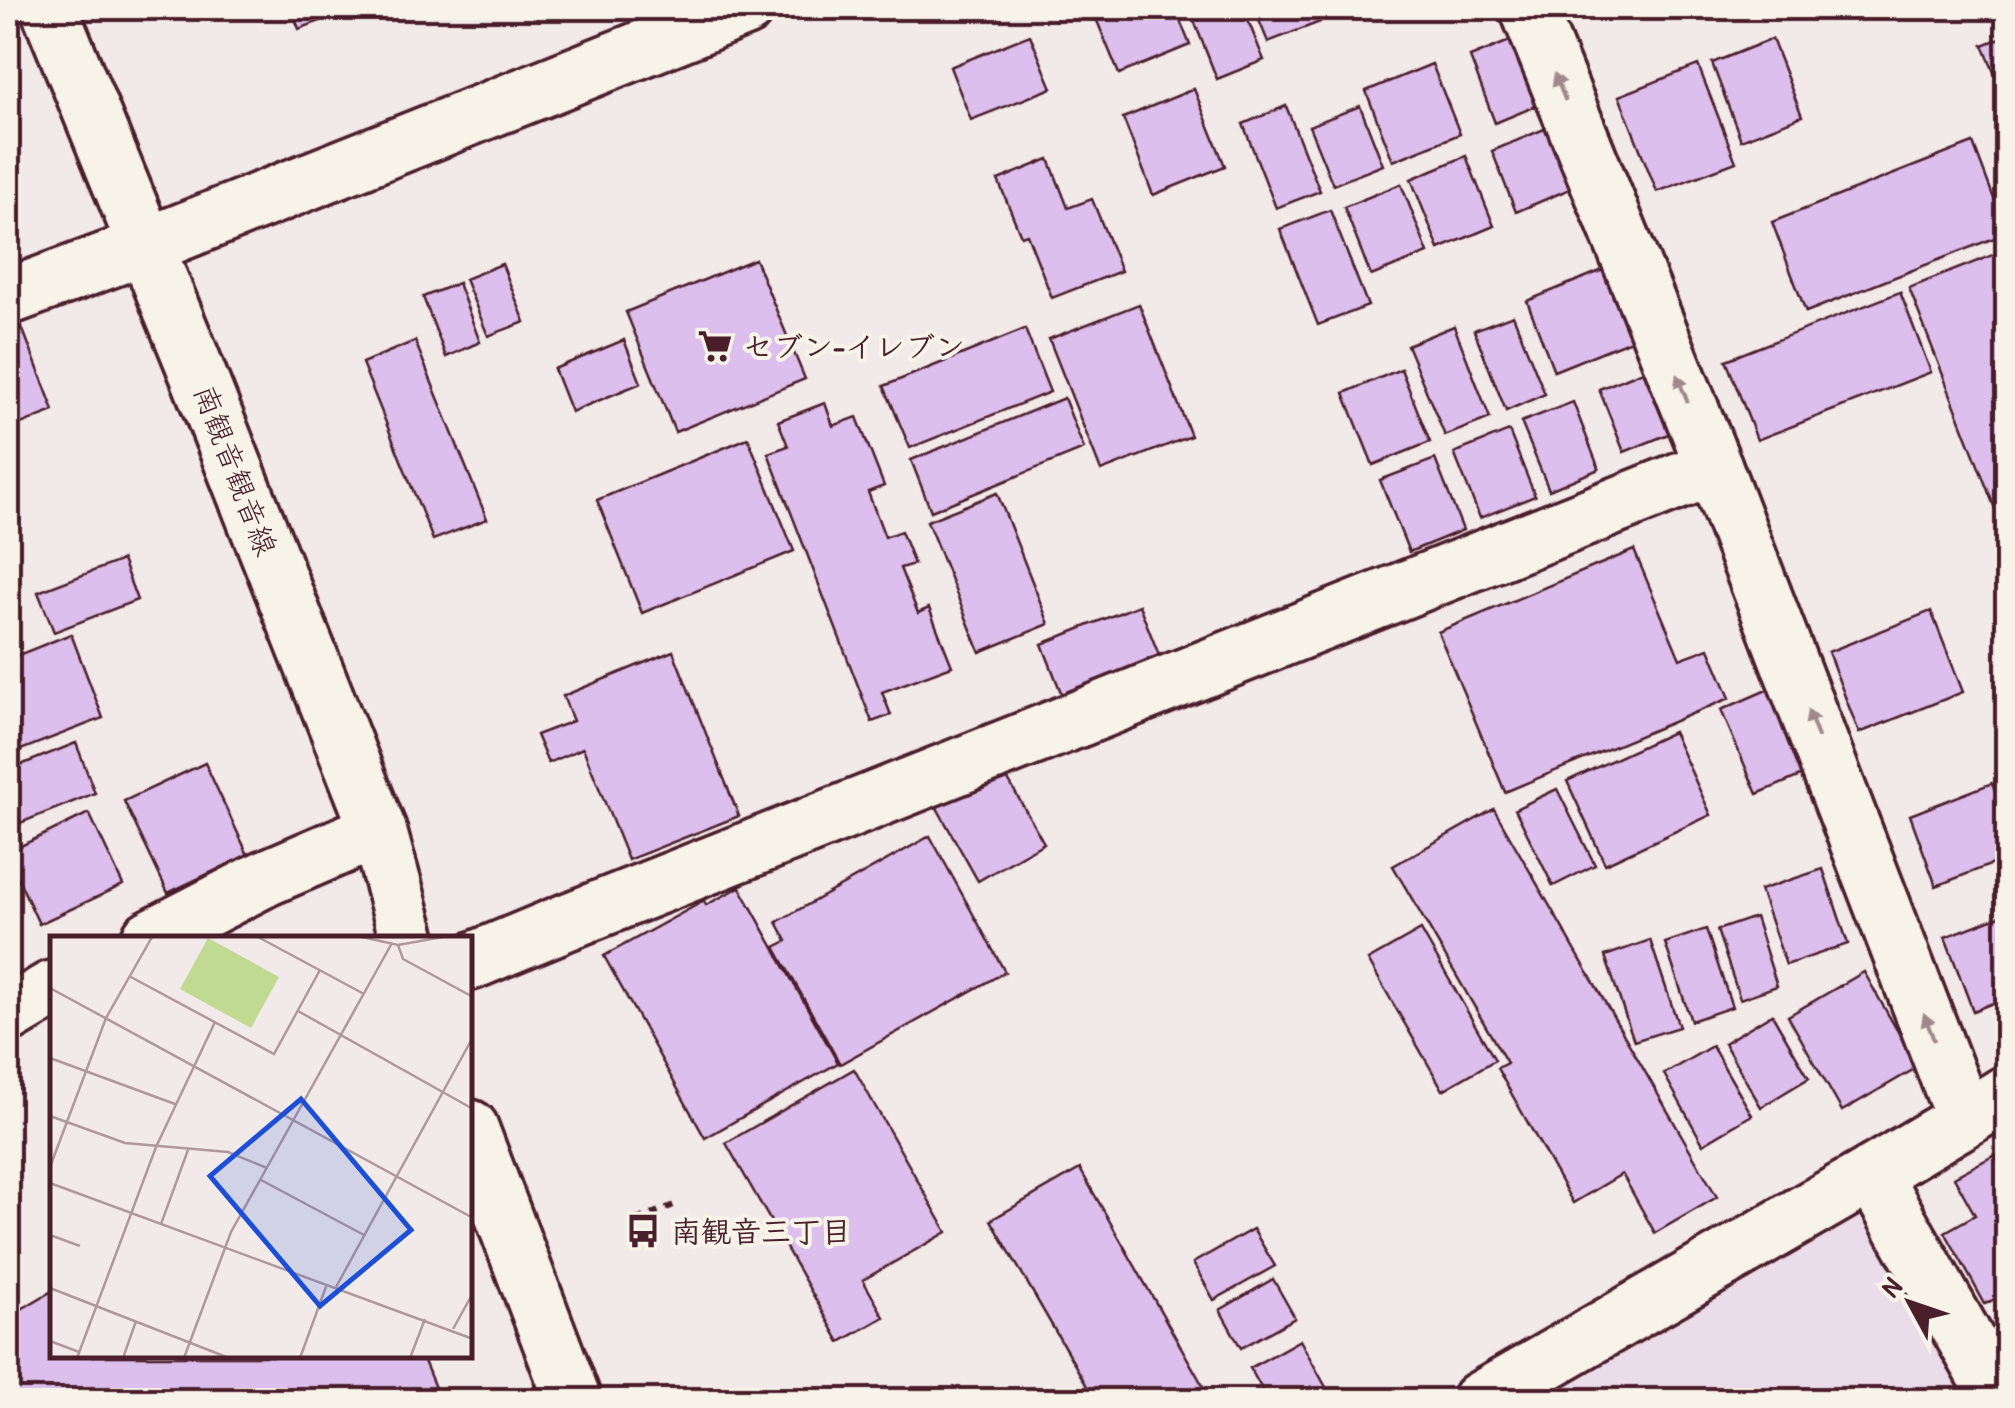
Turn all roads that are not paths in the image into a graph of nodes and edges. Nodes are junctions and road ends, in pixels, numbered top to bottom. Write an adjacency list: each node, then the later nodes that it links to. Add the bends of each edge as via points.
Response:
1 (49, 8): 4 (street, 南観音観音線)
2 (745, 8): 4 (street)
3 (1528, 8): 6 (street, one-way to 3)
4 (146, 246): 5 (street); 7 (street, 南観音観音線)
5 (8, 297)
6 (1714, 466): 10 (street); 13 (street, one-way to 6)
7 (378, 830): 8 (street); 9 (street, 南観音観音線)
8 (154, 936)
9 (407, 936)
10 (472, 961)
11 (50, 990): 12 (street)
12 (8, 1015)
13 (1986, 1105): 15 (street)
14 (472, 1133): 16 (street)
15 (1872, 1174): 17 (street); 18 (street)
16 (574, 1400)
17 (1480, 1400)
18 (2000, 1400)

